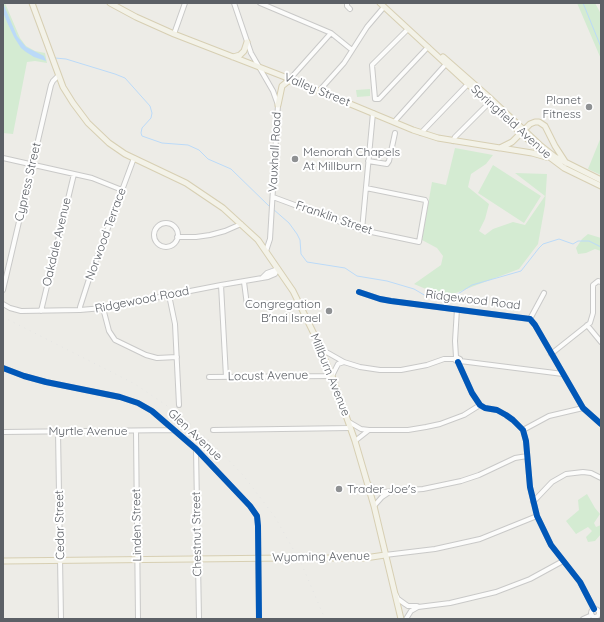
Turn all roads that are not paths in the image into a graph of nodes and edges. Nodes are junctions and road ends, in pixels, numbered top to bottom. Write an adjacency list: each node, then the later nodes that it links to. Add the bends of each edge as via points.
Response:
1 (32, 3): 19 (main road, Millburn Avenue)
2 (185, 3): 12 (street)
3 (234, 3): 13 (street, Vauxhall Road)
4 (260, 3): 11 (street)
5 (347, 3): 9 (street)
6 (380, 3): 8 (main road, Springfield Avenue)
7 (114, 4): 12 (main road, Valley Street)
8 (384, 7): 10 (main road, Springfield Avenue); 15 (street)
9 (350, 9)
10 (407, 30): 14 (main road, Springfield Avenue); 14 (street, via 372,65 375,98 379,98)
11 (330, 33): 15 (street); 20 (street)
12 (174, 34): 16 (main road, Valley Street)
13 (247, 42): 16 (main road, via 244,51); 18 (street, Vauxhall Road)
14 (428, 48): 17 (main road, Springfield Avenue); 27 (main road, Springfield Avenue, via 442,56)
15 (352, 50): 22 (street)
16 (232, 57): 18 (main road, Valley Street)
17 (446, 64): 21 (main road, Springfield Avenue); 26 (street)
18 (258, 66): 20 (main road, Valley Street); 24 (street, Vauxhall Road)
19 (58, 76): 33 (main road, Millburn Avenue, via 88,124 109,143); 37 (street, Cypress Street, via 51,85)
20 (292, 79): 22 (main road, Valley Street); 24 (main road, via 282,86)
21 (468, 84): 23 (main road, Springfield Avenue); 29 (street)
22 (319, 91): 25 (main road, Valley Street)
23 (489, 103): 27 (main road, Springfield Avenue); 30 (street)
24 (278, 105): 43 (street, Vauxhall Road)
25 (373, 113): 26 (main road, Valley Street); 35 (street)
26 (394, 122): 29 (main road, Valley Street)
27 (522, 132): 31 (main road, via 510,144); 34 (main road, Springfield Avenue); 36 (main road, Springfield Avenue); 36 (main road, via 530,124 542,123)
28 (395, 133): 35 (street, via 387,164)
29 (421, 133): 30 (main road, Valley Street)
30 (453, 141): 31 (main road, Valley Street)
31 (500, 148): 34 (main road, Valley Street)
32 (3, 158): 37 (street)
33 (134, 158): 42 (street, Norwood Terrace); 44 (main road, Millburn Avenue, via 195,188)
34 (550, 159): 40 (main road, Springfield Avenue)
35 (368, 161): 41 (street)
36 (566, 163): 39 (main road, Springfield Avenue)
37 (32, 164): 38 (street); 52 (street, Cypress Street)
38 (74, 174): 42 (street); 61 (street, Oakdale Avenue)
39 (601, 180)
40 (601, 186)
41 (366, 188): 45 (street); 45 (street, Franklin Street, via 411,196 426,202 419,242)
42 (122, 190): 60 (street, Norwood Terrace, via 89,278)
43 (273, 197): 45 (street, Franklin Street); 47 (street, Vauxhall Road, via 270,239)
44 (241, 224): 46 (street, via 210,235); 47 (main road, Millburn Avenue)
45 (362, 230)
46 (177, 237): 46 (street, via 176,229 168,224 161,224 154,232 155,241 163,246 172,245)
47 (266, 250): 48 (main road, Millburn Avenue)
48 (278, 269): 49 (street, Ridgewood Road, via 272,270 262,278); 65 (main road, Millburn Avenue, via 293,291)
49 (244, 282): 51 (street, Ridgewood Road); 57 (street)
50 (601, 282): 63 (street, via 593,285 592,318)
51 (221, 285): 55 (street, Ridgewood Road); 74 (street)
52 (3, 290)
53 (359, 292): 59 (street, Ridgewood Road, via 380,299)
54 (544, 293): 62 (street)
55 (169, 295): 58 (street, Ridgewood Road); 67 (street, via 175,324)
56 (3, 304): 61 (street, Ridgewood Road, via 21,311)
57 (247, 305)
58 (103, 308): 60 (street, Ridgewood Road); 67 (street, via 108,331 115,340 146,355 157,358)
59 (457, 309): 62 (street, Ridgewood Road); 68 (street)
60 (80, 310): 61 (street, Ridgewood Road)
61 (42, 311)
62 (530, 319): 66 (street, Ridgewood Road)
63 (586, 325): 64 (street); 66 (street)
64 (601, 342)
65 (321, 349): 69 (street); 72 (main road, Millburn Avenue)
66 (551, 354): 71 (street, Ridgewood Road)
67 (177, 357): 76 (street)
68 (457, 360): 69 (street, via 444,359 415,368 387,370); 71 (street); 75 (street)
69 (344, 362): 72 (street, via 338,364)
70 (3, 368): 81 (street, Glen Avenue, via 46,382 133,401 152,411)
71 (563, 374): 77 (street, Ridgewood Road)
72 (332, 376): 74 (street, Locust Avenue); 78 (main road, Millburn Avenue)
73 (209, 377): 74 (street, Locust Avenue)
74 (226, 377)
75 (480, 404): 83 (street, via 464,415 426,427); 84 (street, via 506,415)
76 (179, 405)
77 (583, 408): 79 (street, Ridgewood Road); 84 (street, via 549,416)
78 (349, 422): 80 (main road, Millburn Avenue); 83 (street, via 360,429)
79 (601, 424)
80 (350, 428): 82 (street); 88 (main road, Millburn Avenue)
81 (174, 430): 86 (street, Myrtle Avenue); 89 (street, Glen Avenue)
82 (213, 430)
83 (369, 430): 88 (street)
84 (523, 430): 90 (street)
85 (58, 431): 86 (street, Myrtle Avenue); 87 (street, Myrtle Avenue); 101 (street, Cedar Street)
86 (136, 431): 99 (street, Linden Street)
87 (3, 432)
88 (355, 441): 92 (main road, Millburn Avenue)
89 (196, 449): 98 (street, Glen Avenue, via 254,511 258,521); 100 (street, Chestnut Street)
90 (527, 456): 93 (street, via 515,458 479,475 448,485); 94 (street)
91 (601, 478): 94 (street, via 583,472 566,474 552,482)
92 (368, 484): 93 (street, via 378,491); 95 (main road, Millburn Avenue)
93 (389, 492): 95 (street)
94 (533, 502): 96 (street)
95 (374, 506): 97 (main road, Millburn Avenue)
96 (537, 516): 97 (street, Wyoming Avenue, via 480,539 434,549); 103 (street, via 546,536)
97 (386, 555): 98 (main road, Wyoming Avenue, bridge, via 365,558); 104 (main road, Millburn Avenue)
98 (258, 558): 100 (main road, Wyoming Avenue); 113 (street, Glen Avenue)
99 (137, 559): 100 (main road, Wyoming Avenue); 101 (main road, Wyoming Avenue); 111 (street, Linden Street)
100 (198, 559): 112 (street, Chestnut Street)
101 (60, 560): 102 (main road, Wyoming Avenue); 110 (street, Cedar Street)
102 (3, 561)
103 (563, 561): 105 (street, via 530,579 496,592 450,603); 106 (street, via 580,582)
104 (395, 594): 105 (street, via 408,606); 114 (main road, Millburn Avenue)
105 (421, 606): 115 (street, via 411,611)
106 (594, 609): 107 (street); 108 (street)
107 (600, 610): 109 (street)
108 (592, 615): 109 (street); 116 (street)
109 (598, 618)
110 (61, 619)
111 (138, 619)
112 (199, 619)
113 (259, 619)
114 (401, 619)
115 (406, 619)
116 (583, 619)

